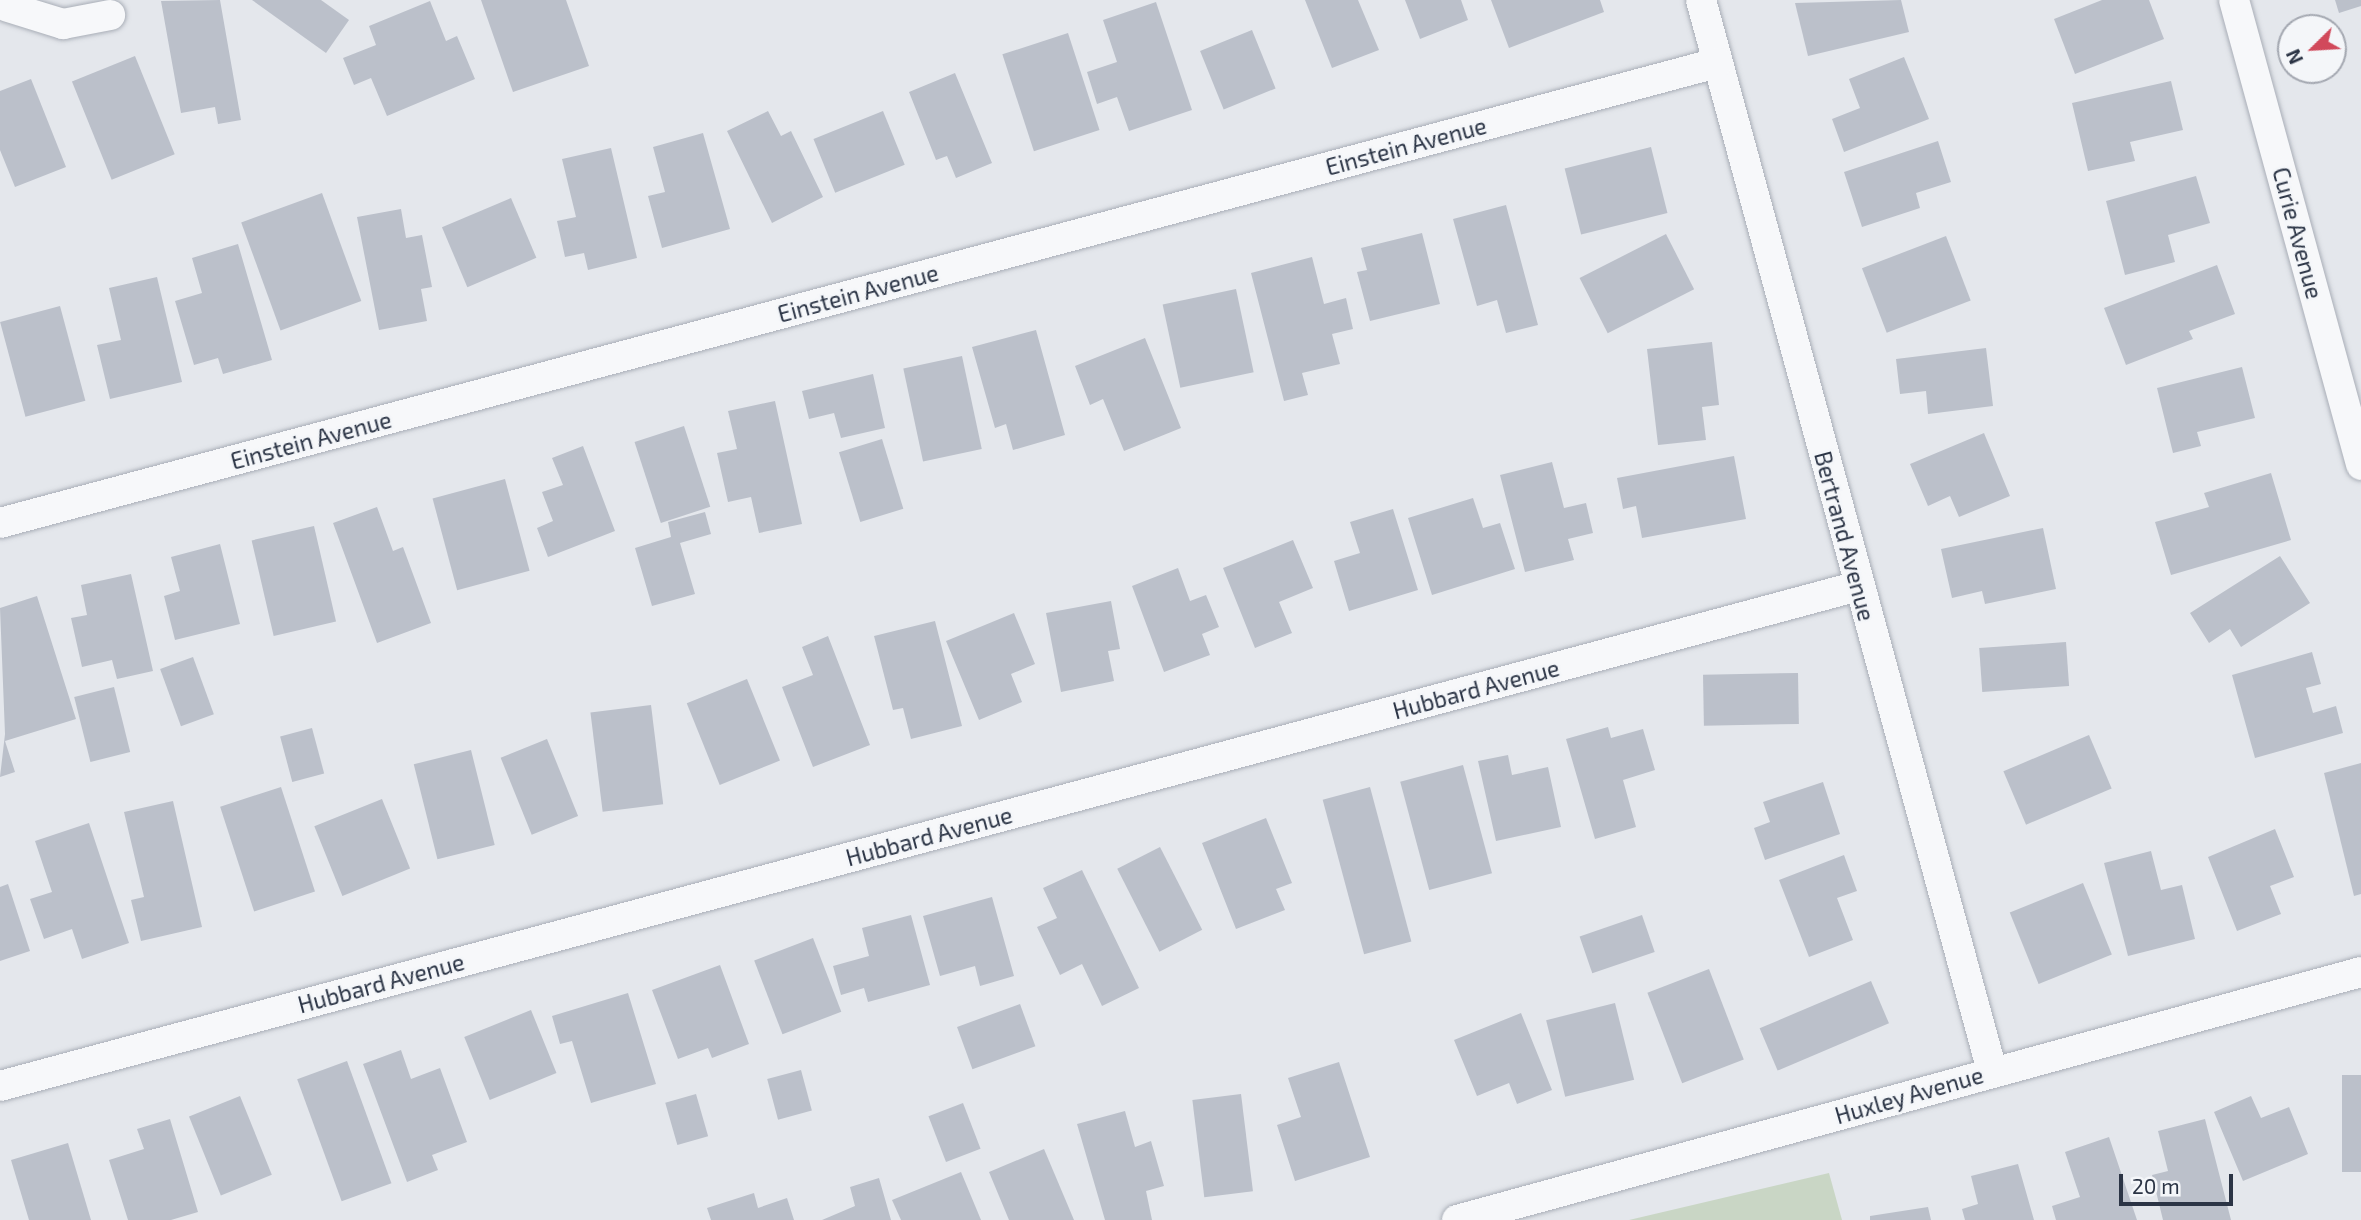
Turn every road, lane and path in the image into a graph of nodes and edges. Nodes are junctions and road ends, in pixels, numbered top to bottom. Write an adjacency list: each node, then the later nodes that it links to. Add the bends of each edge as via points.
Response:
1 (1701, 0): 5 (street, Bertrand Avenue)
2 (2234, 0): 6 (street, Curie Avenue)
3 (5, 8): 4 (street, via 63,24)
4 (110, 15)
5 (1717, 63): 7 (street, Einstein Avenue); 8 (street, Bertrand Avenue)
6 (2361, 466)
7 (0, 523)
8 (1858, 586): 10 (street, Bertrand Avenue); 11 (street, Hubbard Avenue)
9 (2361, 972): 10 (street, Huxley Avenue)
10 (1992, 1071): 12 (street, Huxley Avenue)
11 (0, 1086)
12 (1457, 1220)

